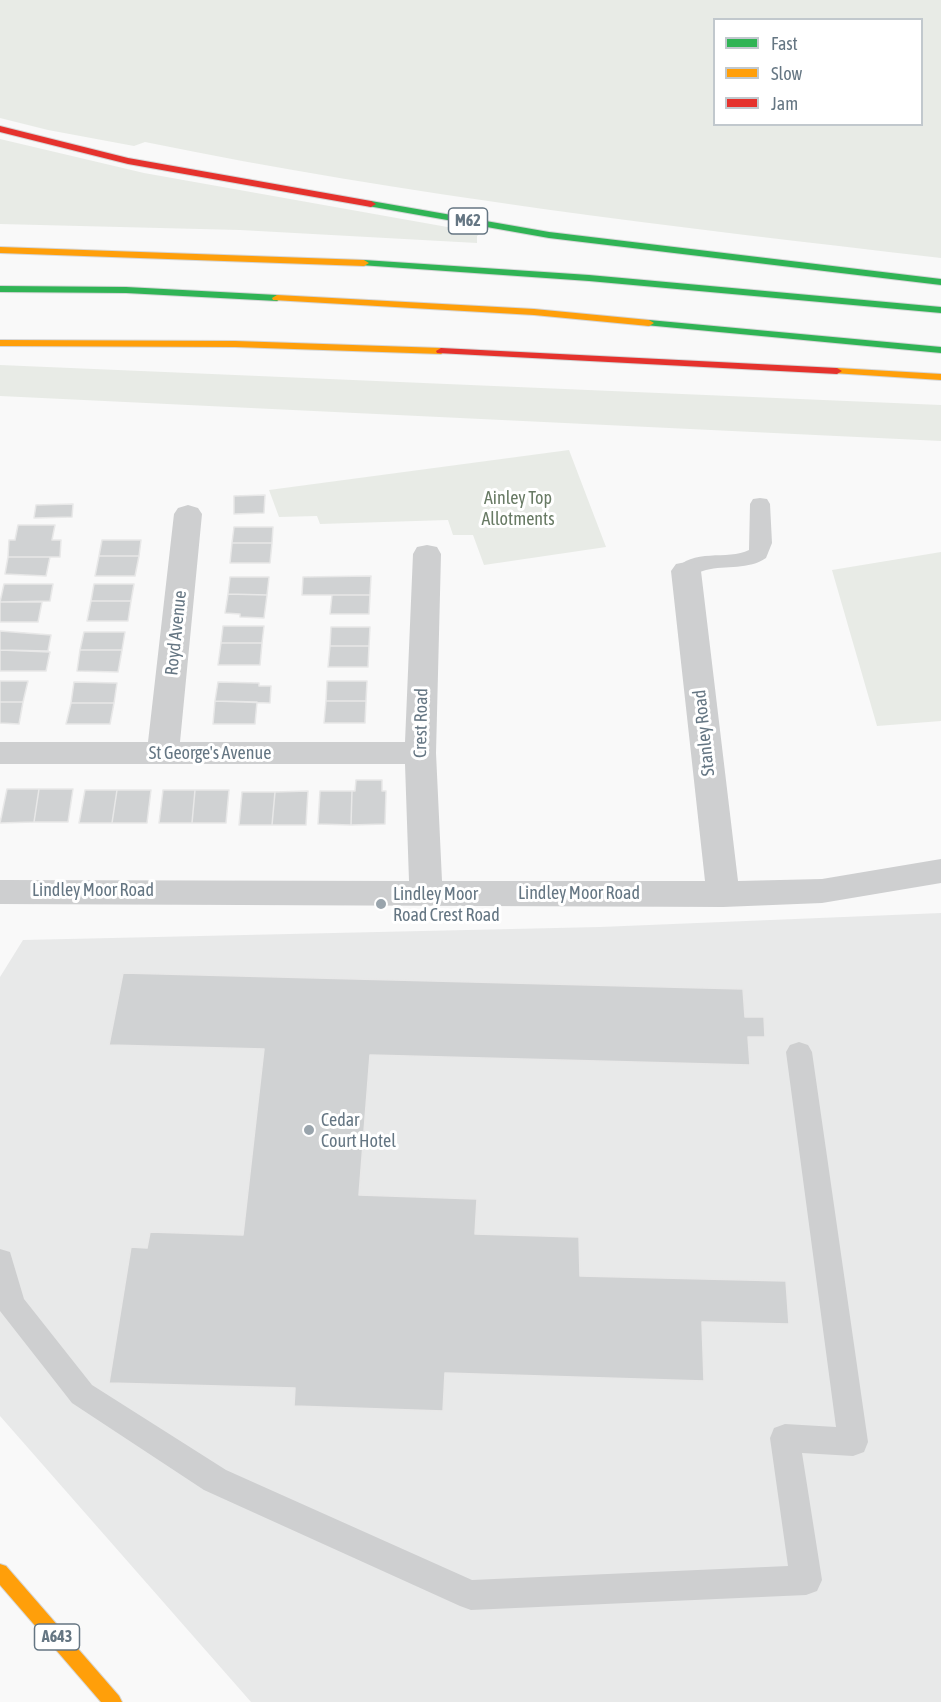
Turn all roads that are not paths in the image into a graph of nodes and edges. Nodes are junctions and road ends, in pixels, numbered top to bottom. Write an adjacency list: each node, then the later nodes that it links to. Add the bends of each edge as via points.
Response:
1 (0, 129): 3 (main road, M62, via 128,161 549,235)
2 (0, 250): 5 (main road, via 171,253 540,274)
3 (941, 282)
4 (0, 289): 7 (main road, via 126,290 534,312)
5 (941, 310)
6 (0, 343): 8 (main road, via 427,351)
7 (941, 350)
8 (941, 377)
9 (760, 504): 12 (lane, via 759,553 752,558 700,564)
10 (188, 514): 14 (street, Royd Avenue)
11 (427, 554): 15 (street, Crest Road)
12 (686, 571): 19 (street, Stanley Road)
13 (0, 753): 14 (street, St George's Avenue)
14 (163, 753): 15 (street, St George's Avenue)
15 (420, 753): 18 (street, Crest Road)
16 (941, 872): 19 (street, Lindley Moor Road, via 822,891)
17 (0, 892): 18 (street, Lindley Moor Road)
18 (426, 892): 19 (street, Lindley Moor Road)
19 (723, 894)
20 (799, 1052): 21 (lane, via 853,1442 785,1438 806,1580 471,1595 215,1479 82,1394 11,1304)
21 (0, 1261)
22 (0, 1572): 23 (main road, A643)
23 (113, 1702)

